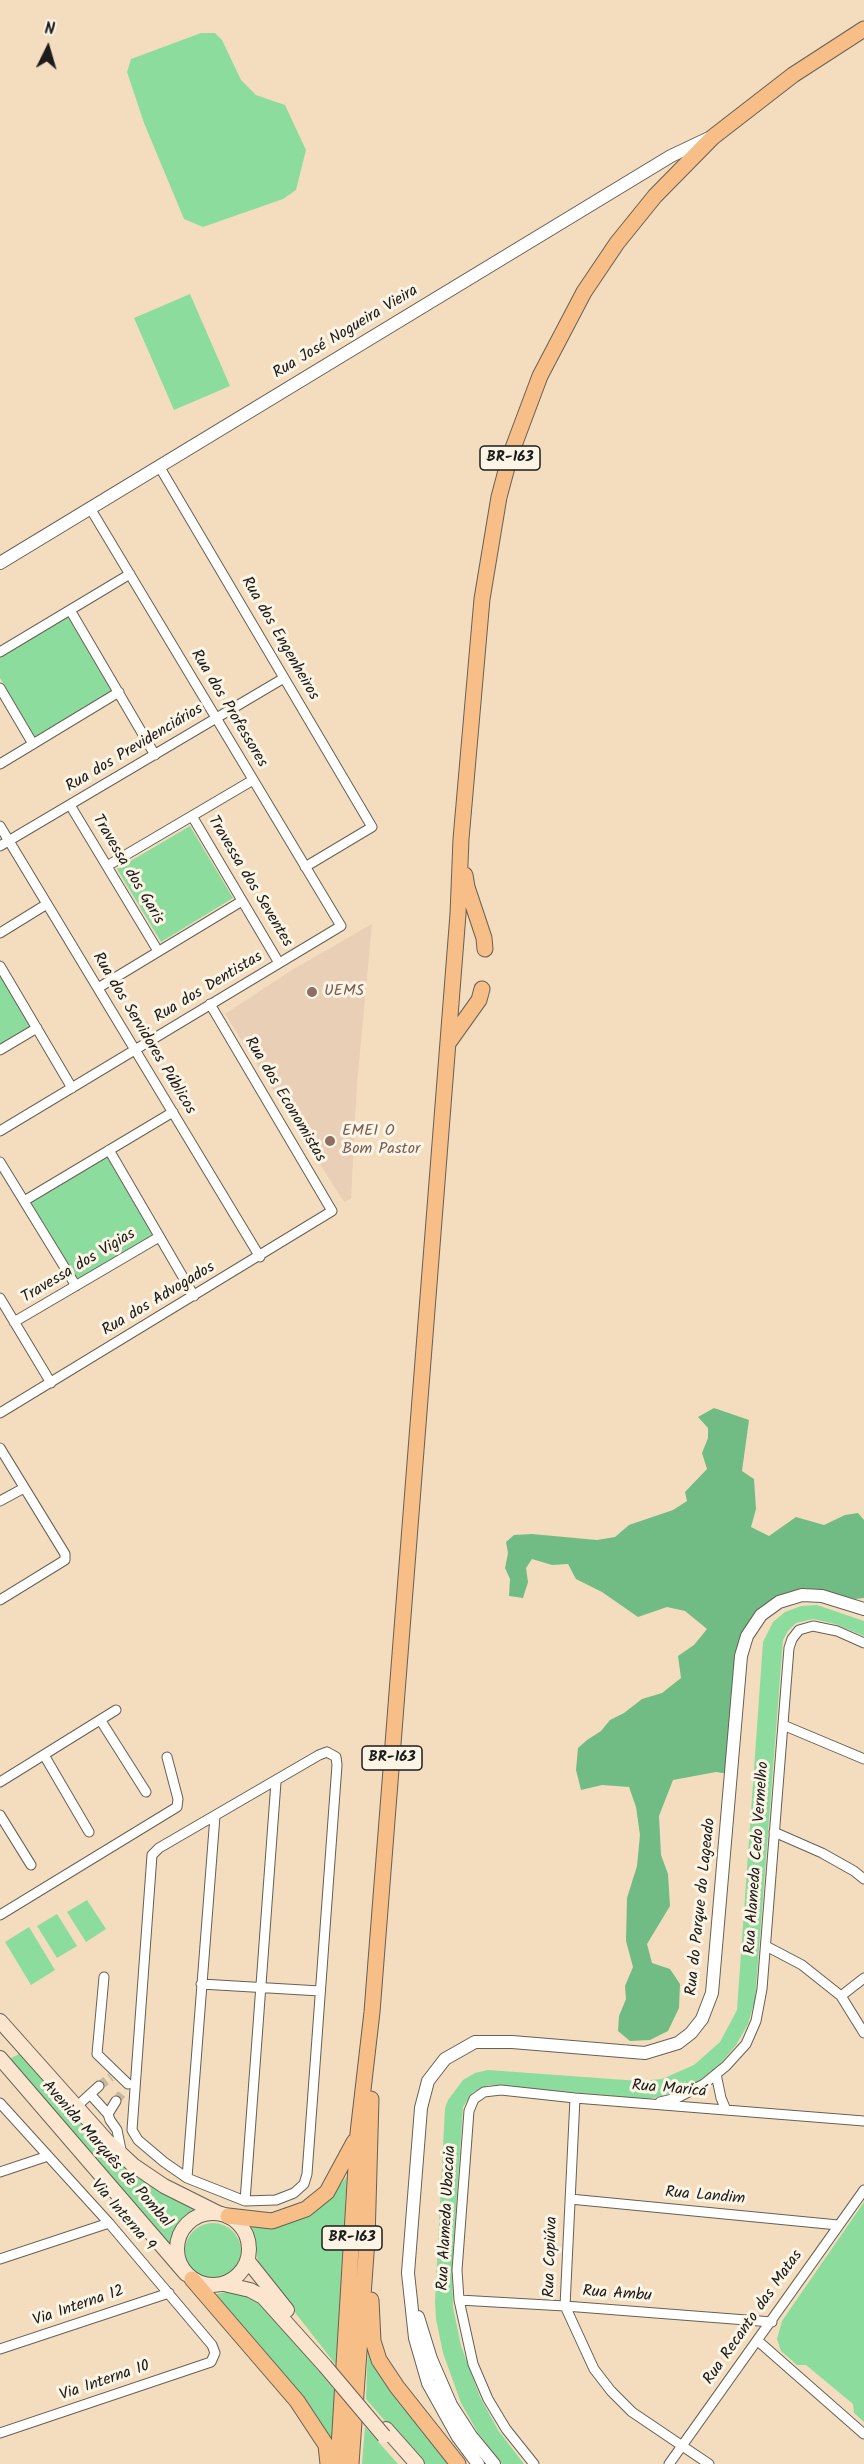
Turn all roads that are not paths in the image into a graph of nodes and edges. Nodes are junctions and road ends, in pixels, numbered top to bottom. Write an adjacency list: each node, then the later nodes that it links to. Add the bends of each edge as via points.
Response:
1 (864, 29): 2 (highway, BR-163, via 784,82)
2 (713, 137): 3 (street, Rua José Nogueira Vieira, via 671,156); 20 (highway, BR-163, via 655,196 617,243 558,338 524,415 499,497 489,547)
3 (159, 466): 4 (street, Rua José Nogueira Vieira); 9 (street, Rua dos Engenheiros)
4 (90, 508): 5 (street, Rua José Nogueira Vieira); 6 (street, Rua dos Professores)
5 (0, 563)
6 (130, 574): 7 (street); 12 (street, Rua dos Professores)
7 (70, 610): 8 (street); 11 (street)
8 (0, 652)
9 (284, 678): 12 (street, Rua dos Previdenciários); 24 (street, Rua dos Engenheiros, via 372,827)
10 (0, 688): 13 (street)
11 (119, 692): 13 (street); 14 (street)
12 (216, 718): 14 (street, Rua dos Previdenciários); 16 (street, Rua dos Professores)
13 (33, 744): 15 (street)
14 (155, 755): 17 (street, Rua dos Previdenciários)
15 (0, 764)
16 (253, 780): 18 (street); 24 (street, Rua dos Professores)
17 (70, 805): 21 (street, Rua dos Previdenciários); 23 (street, Travessa dos Garis)
18 (192, 816): 23 (street); 25 (street, Travessa dos Seventes)
19 (0, 826): 21 (street, Rua dos Servidores Públicos)
20 (461, 839): 29 (highway, via 467,887); 37 (highway, BR-163)
21 (9, 841): 22 (street, Rua dos Previdenciários); 26 (street, Rua dos Servidores Públicos)
22 (0, 846)
23 (107, 866): 30 (street, Travessa dos Garis)
24 (305, 867): 27 (street, Rua dos Professores)
25 (242, 901): 30 (street); 31 (street, Travessa dos Seventes)
26 (47, 904): 28 (street); 33 (street, Rua dos Servidores Públicos)
27 (341, 926): 31 (street, Rua dos Dentistas)
28 (0, 933)
29 (485, 949)
30 (158, 951): 33 (street)
31 (279, 963): 35 (street, Rua dos Dentistas)
32 (0, 966): 36 (street)
33 (98, 988): 39 (street, Rua dos Servidores Públicos)
34 (482, 989): 37 (highway, via 479,1000)
35 (210, 1004): 39 (street, Rua dos Dentistas); 46 (street, Rua dos Economistas)
36 (37, 1028): 38 (street); 40 (street)
37 (448, 1043): 84 (highway, BR-163)
38 (0, 1050)
39 (135, 1050): 40 (street, Rua dos Dentistas); 41 (street, Rua dos Servidores Públicos)
40 (72, 1088): 42 (street, Rua dos Dentistas)
41 (173, 1112): 43 (street); 48 (street, Rua dos Servidores Públicos)
42 (0, 1131)
43 (109, 1150): 45 (street); 47 (street)
44 (0, 1161): 45 (street)
45 (24, 1201): 49 (street)
46 (332, 1211): 48 (street, Rua dos Advogados)
47 (159, 1237): 49 (street, Travessa dos Vigias); 50 (street)
48 (260, 1257): 50 (street, Rua dos Advogados)
49 (76, 1286): 52 (street, Travessa dos Vigias)
50 (194, 1296): 53 (street, Rua dos Advogados)
51 (0, 1298): 52 (street)
52 (15, 1322): 53 (street)
53 (51, 1383): 54 (street, Rua dos Advogados)
54 (0, 1413)
55 (0, 1448): 56 (street)
56 (24, 1488): 57 (street); 58 (street, via 65,1554 62,1563)
57 (0, 1501)
58 (0, 1600)
59 (864, 1609): 120 (street, Rua do Parque do Lageado, via 822,1596 802,1595 779,1602 761,1615 747,1636 741,1656 712,1993 702,2019 691,2033 678,2043 645,2053 475,2042 445,2059 428,2081 420,2120 408,2273)
60 (864, 1643): 63 (street, Rua Alameda Cedo Vermelho, via 829,1629 813,1626 799,1630 789,1648)
61 (116, 1710): 62 (street)
62 (101, 1720): 64 (street); 69 (street)
63 (783, 1725): 66 (street); 73 (street, Rua Alameda Cedo Vermelho)
64 (44, 1755): 67 (street); 72 (street)
65 (167, 1757): 76 (street, via 177,1807)
66 (864, 1759)
67 (0, 1782)
68 (276, 1782): 71 (street); 81 (street); 82 (street, via 319,1755 327,1752 336,1757)
69 (147, 1792)
70 (0, 1815): 74 (street)
71 (214, 1816): 80 (street); 89 (street, via 152,1855)
72 (89, 1832)
73 (774, 1832): 75 (street, via 822,1853); 77 (street, Rua Alameda Cedo Vermelho)
74 (31, 1865)
75 (864, 1879)
76 (0, 1915)
77 (766, 1946): 83 (street, via 802,1965); 90 (street, Rua Alameda Cedo Vermelho, via 756,2021 746,2044)
78 (104, 1977): 93 (street, via 97,2054)
79 (864, 1978): 83 (street)
80 (201, 1983): 81 (street); 108 (street)
81 (260, 1987): 82 (street); 111 (street)
82 (320, 1991): 111 (street, via 304,2184 276,2200)
83 (841, 1995): 86 (street)
84 (372, 2012): 104 (highway, BR-163); 115 (highway, BR-163, via 374,2059)
85 (0, 2021): 87 (main road, Avenida Marquês de Pombal)
86 (864, 2033)
87 (23, 2047): 88 (main road, via 11,2055); 100 (main road, Avenida Marquês de Pombal)
88 (0, 2056): 118 (main road, Avenida Marquês de Pombal)
89 (135, 2074): 93 (street); 108 (street, via 132,2130 146,2147)
90 (716, 2074): 99 (street, Rua Alameda Cedo Vermelho, via 677,2098); 101 (street)
91 (111, 2077): 93 (street)
92 (99, 2086): 94 (street)
93 (126, 2087)
94 (90, 2094): 100 (street); 102 (street)
95 (575, 2098): 96 (street, Rua Maricá, via 501,2090 484,2092); 99 (street, Rua Maricá); 110 (street, Rua Copiúva)
96 (474, 2099): 122 (street, Rua Alameda Ubacaia, via 468,2111 457,2270)
97 (116, 2101): 102 (street)
98 (0, 2103): 106 (street, Via Interna 9)
99 (652, 2104): 101 (street, Rua Maricá)
100 (76, 2107): 105 (main road, Avenida Marquês de Pombal)
101 (726, 2110): 103 (street, Rua Maricá)
102 (108, 2114): 105 (street, via 117,2130)
103 (864, 2121)
104 (358, 2133): 112 (highway, via 327,2192 306,2209 272,2221); 134 (highway, BR-163)
105 (122, 2155): 112 (main road, Avenida Marquês de Pombal, via 164,2186)
106 (48, 2156): 107 (street); 113 (street, Via Interna 9)
107 (0, 2172)
108 (188, 2178): 111 (street)
109 (864, 2190): 114 (street, Rua Recanto das Matas)
110 (570, 2199): 114 (street, Rua Landim); 123 (street, Rua Copiúva)
111 (245, 2201)
112 (223, 2214): 117 (main road, via 239,2223 247,2235); 118 (main road, via 201,2215 181,2232 177,2258)
113 (109, 2223): 116 (street); 121 (street, Via Interna 9)
114 (838, 2225): 124 (street, Rua Recanto das Matas)
115 (367, 2240): 135 (highway, BR-163); 138 (highway, via 373,2341 379,2360)
116 (0, 2259)
117 (248, 2261): 119 (main road, via 234,2279); 128 (main road)
118 (189, 2276): 119 (main road, via 207,2285); 133 (highway, via 297,2401 326,2445)
119 (224, 2284): 128 (main road, via 263,2297)
120 (410, 2291): 139 (street, Rua do Parque do Lageado, via 415,2338 428,2383); 140 (street, Rua do Parque do Lageado, via 430,2359 451,2405)
121 (169, 2293): 126 (street, Via Interna 12); 127 (street, Via Interna 9, via 212,2345)
122 (459, 2301): 123 (street, Rua Ambu); 141 (street, Rua Alameda Ubacaia, via 473,2364 488,2399 506,2430)
123 (565, 2306): 124 (street, Rua Ambu); 132 (street, Rua Copiúva, via 594,2369 611,2391 632,2412)
124 (772, 2322): 125 (street, Rua Recanto das Matas)
125 (758, 2341): 131 (street); 132 (street, Rua Recanto das Matas)
126 (0, 2349)
127 (214, 2353): 129 (street, Via Interna 10, via 211,2362)
128 (327, 2363): 130 (main road, bridge)
129 (0, 2433)
130 (385, 2433): 136 (main road); 137 (main road)
131 (864, 2434)
132 (682, 2446): 142 (street, Rua Recanto das Matas); 143 (street, Rua Copiúva)
133 (328, 2464)
134 (338, 2464)
135 (351, 2464)
136 (408, 2464)
137 (417, 2464)
138 (458, 2464)
139 (478, 2464)
140 (494, 2464)
141 (534, 2464)
142 (669, 2464)
143 (709, 2464)

